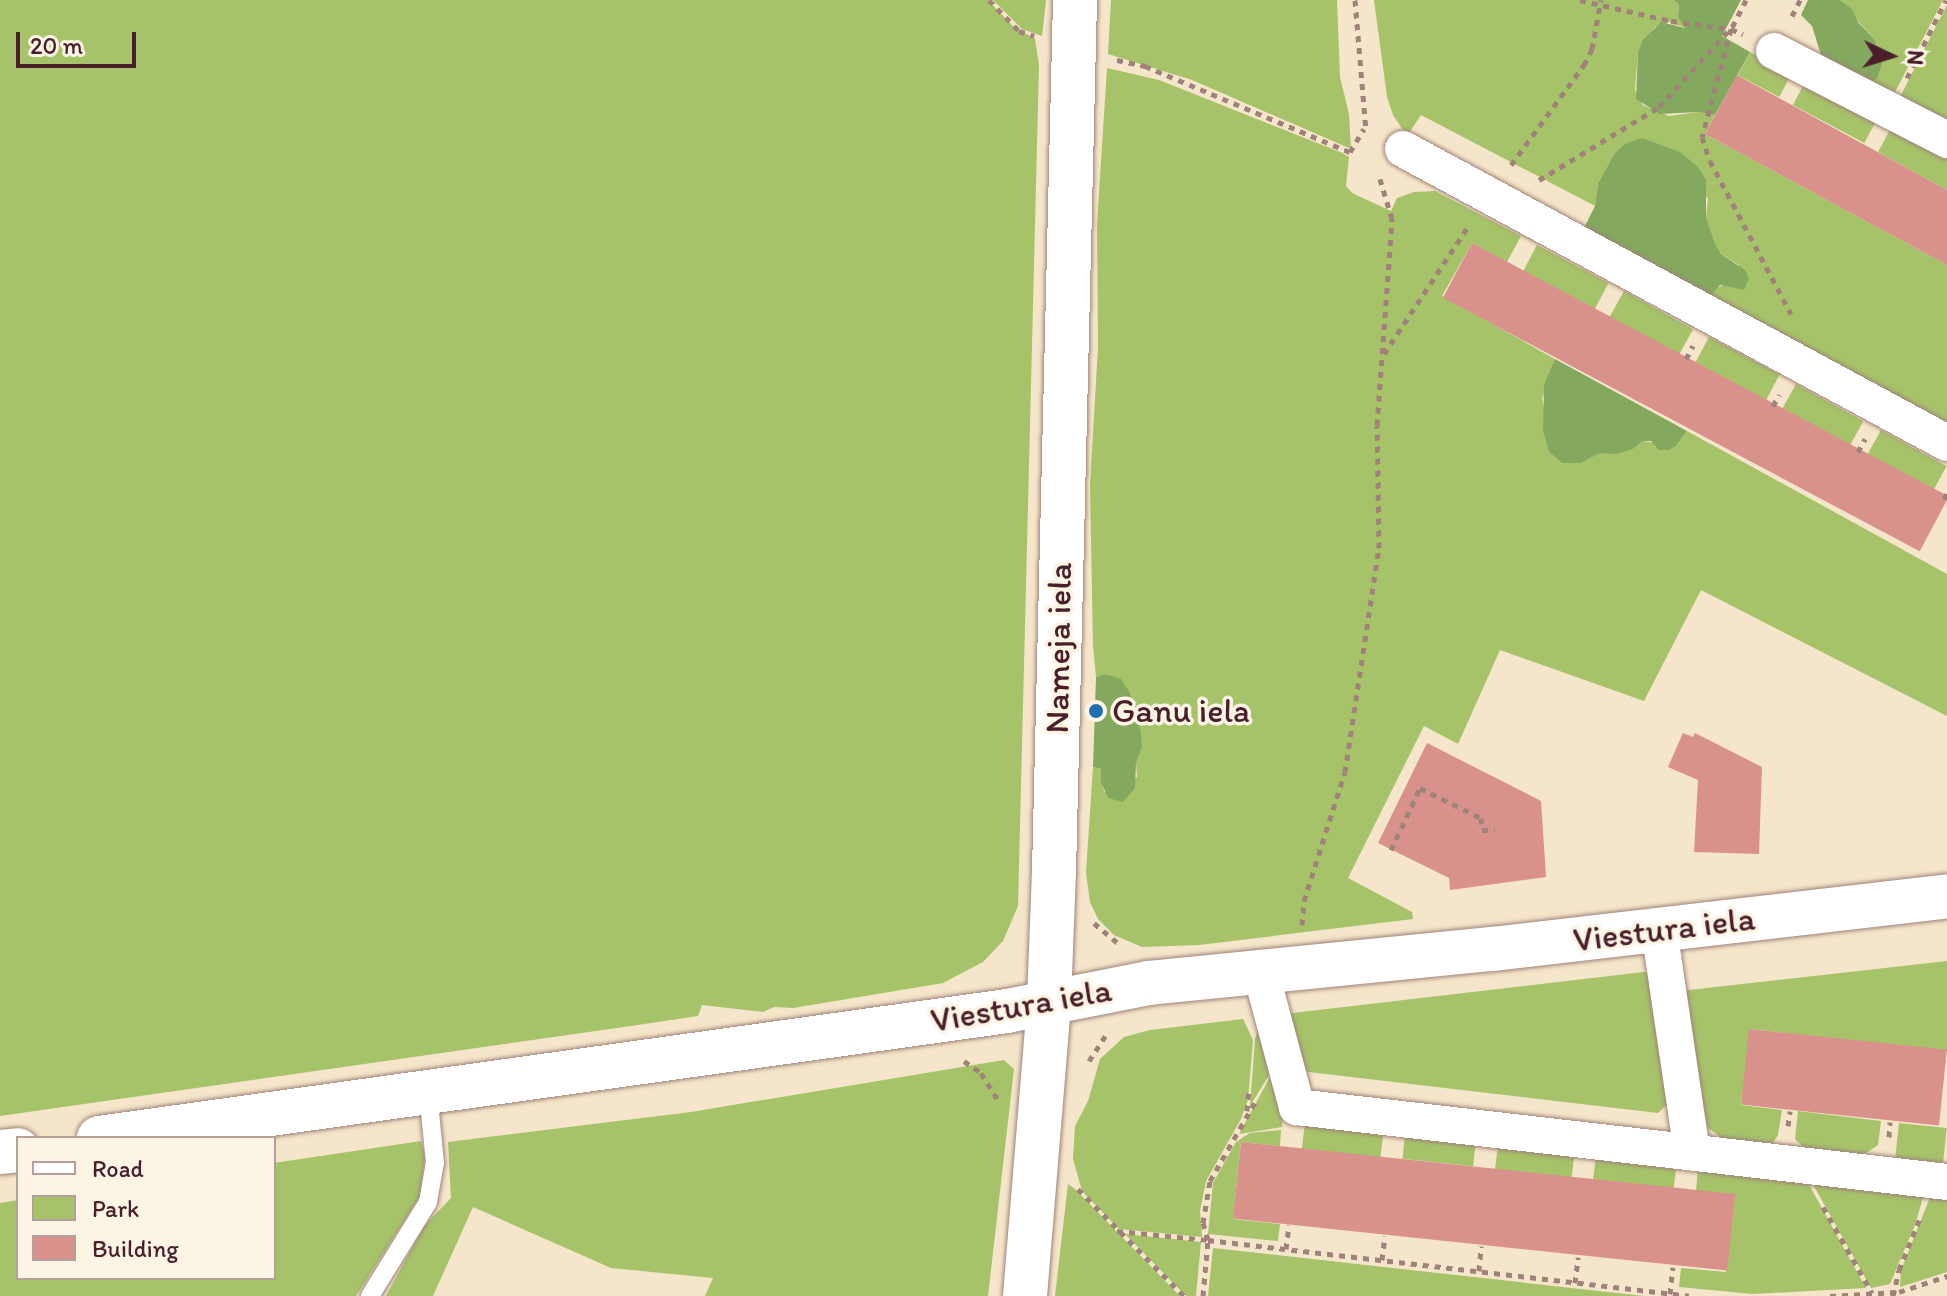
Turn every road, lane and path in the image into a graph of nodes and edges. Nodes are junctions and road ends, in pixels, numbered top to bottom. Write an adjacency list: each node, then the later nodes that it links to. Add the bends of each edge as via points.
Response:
1 (989, 0): 8 (path, via 1019,31)
2 (1075, 0): 8 (street, Nameja iela)
3 (1355, 0): 11 (path)
4 (1580, 0): 7 (path)
5 (1746, 0): 7 (path)
6 (1946, 0): 10 (path)
7 (1731, 29): 14 (path, via 1659,107 1550,177); 15 (path, via 1702,137 1790,309)
8 (1072, 50): 11 (path, via 1145,66 1350,152); 22 (street, Nameja iela)
9 (1774, 51): 10 (street)
10 (1890, 111): 12 (street)
11 (1364, 129): 13 (path); 13 (path)
12 (1947, 140)
13 (1383, 156): 14 (street); 21 (path, via 1392,219 1377,425 1379,548 1345,772)
14 (1489, 196): 15 (street)
15 (1797, 362): 16 (street)
16 (1947, 443)
17 (1495, 830): 18 (path, via 1482,830 1481,818 1420,788)
18 (1391, 850)
19 (1947, 896): 20 (street, Viestura iela)
20 (1659, 929): 21 (street, Viestura iela); 30 (street)
21 (1280, 971): 22 (street, Viestura iela, via 1149,983); 24 (street)
22 (1049, 1001): 27 (street, Viestura iela); 28 (street, Nameja iela)
23 (1114, 1030): 26 (path, via 1091,1054)
24 (1282, 1050): 30 (street, via 1297,1107); 37 (path, via 1210,1181 1203,1223)
25 (952, 1059): 28 (path, via 967,1061 981,1073 1002,1104)
26 (1087, 1068)
27 (428, 1091): 29 (street, Viestura iela); 49 (lane, via 435,1163 428,1202)
28 (1041, 1109): 50 (street, Nameja iela)
29 (113, 1136)
30 (1692, 1153): 31 (street)
31 (1800, 1166): 33 (street); 46 (path)
32 (1075, 1180): 35 (path)
33 (1939, 1182): 48 (path)
34 (1289, 1225): 39 (path)
35 (1117, 1231): 37 (path); 51 (path)
36 (1385, 1236): 41 (path)
37 (1208, 1240): 39 (path); 52 (path)
38 (1481, 1246): 43 (path)
39 (1286, 1249): 41 (path)
40 (1578, 1257): 45 (path)
41 (1382, 1260): 43 (path)
42 (1673, 1267): 47 (path)
43 (1479, 1271): 45 (path)
44 (1947, 1276): 48 (path)
45 (1575, 1283): 47 (path)
46 (1872, 1293): 48 (path); 54 (path)
47 (1670, 1294): 53 (path)
48 (1894, 1294)
49 (370, 1296)
50 (1025, 1296)
51 (1184, 1296)
52 (1203, 1296)
53 (1689, 1296)
54 (1830, 1296)

